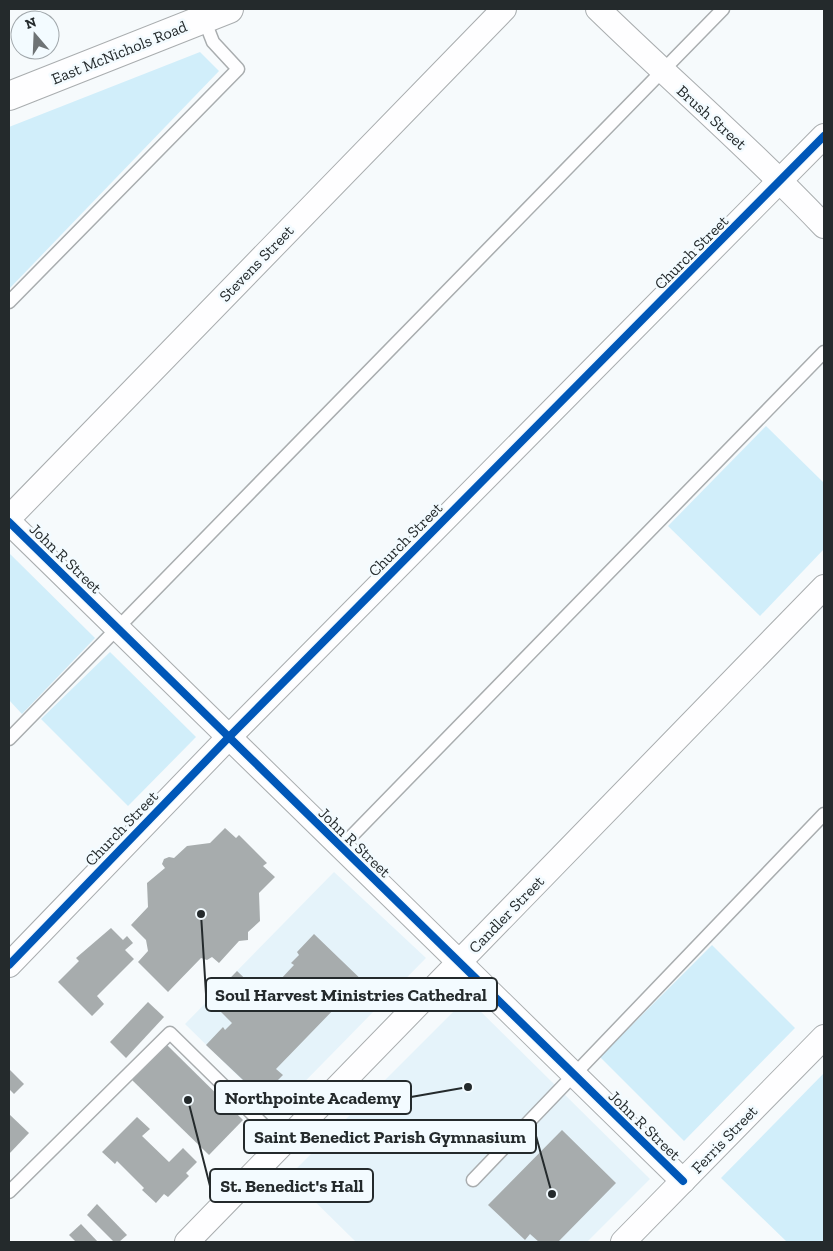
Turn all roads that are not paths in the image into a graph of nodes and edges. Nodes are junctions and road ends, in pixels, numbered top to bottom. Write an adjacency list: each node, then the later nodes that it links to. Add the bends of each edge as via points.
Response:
1 (229, 9): 5 (main road, East McNichols Road)
2 (504, 9): 13 (street, Stevens Street)
3 (598, 9): 6 (street, Brush Street)
4 (723, 9): 6 (lane)
5 (204, 19): 7 (main road, East McNichols Road); 11 (lane, via 213,42 238,69)
6 (661, 71): 9 (street, Brush Street); 15 (lane)
7 (9, 96)
8 (824, 136): 9 (street, Church Street)
9 (781, 180): 10 (street, Brush Street); 16 (street, Church Street)
10 (824, 226)
11 (9, 302)
12 (824, 352): 19 (lane)
13 (9, 520): 15 (street, John R Street)
14 (824, 587): 20 (street, Candler Street)
15 (117, 628): 16 (street, John R Street); 17 (lane)
16 (229, 737): 19 (street, John R Street); 21 (street, Church Street)
17 (9, 739)
18 (824, 814): 23 (lane)
19 (341, 847): 20 (street, John R Street)
20 (459, 962): 23 (street, John R Street); 24 (street, Candler Street)
21 (9, 965)
22 (824, 1037): 26 (street, Ferris Street)
23 (574, 1074): 25 (lane); 26 (street, John R Street)
24 (282, 1144): 27 (lane, via 170,1033); 28 (street, Candler Street)
25 (473, 1180)
26 (683, 1181): 29 (street, Ferris Street)
27 (9, 1192)
28 (187, 1242)
29 (623, 1242)

